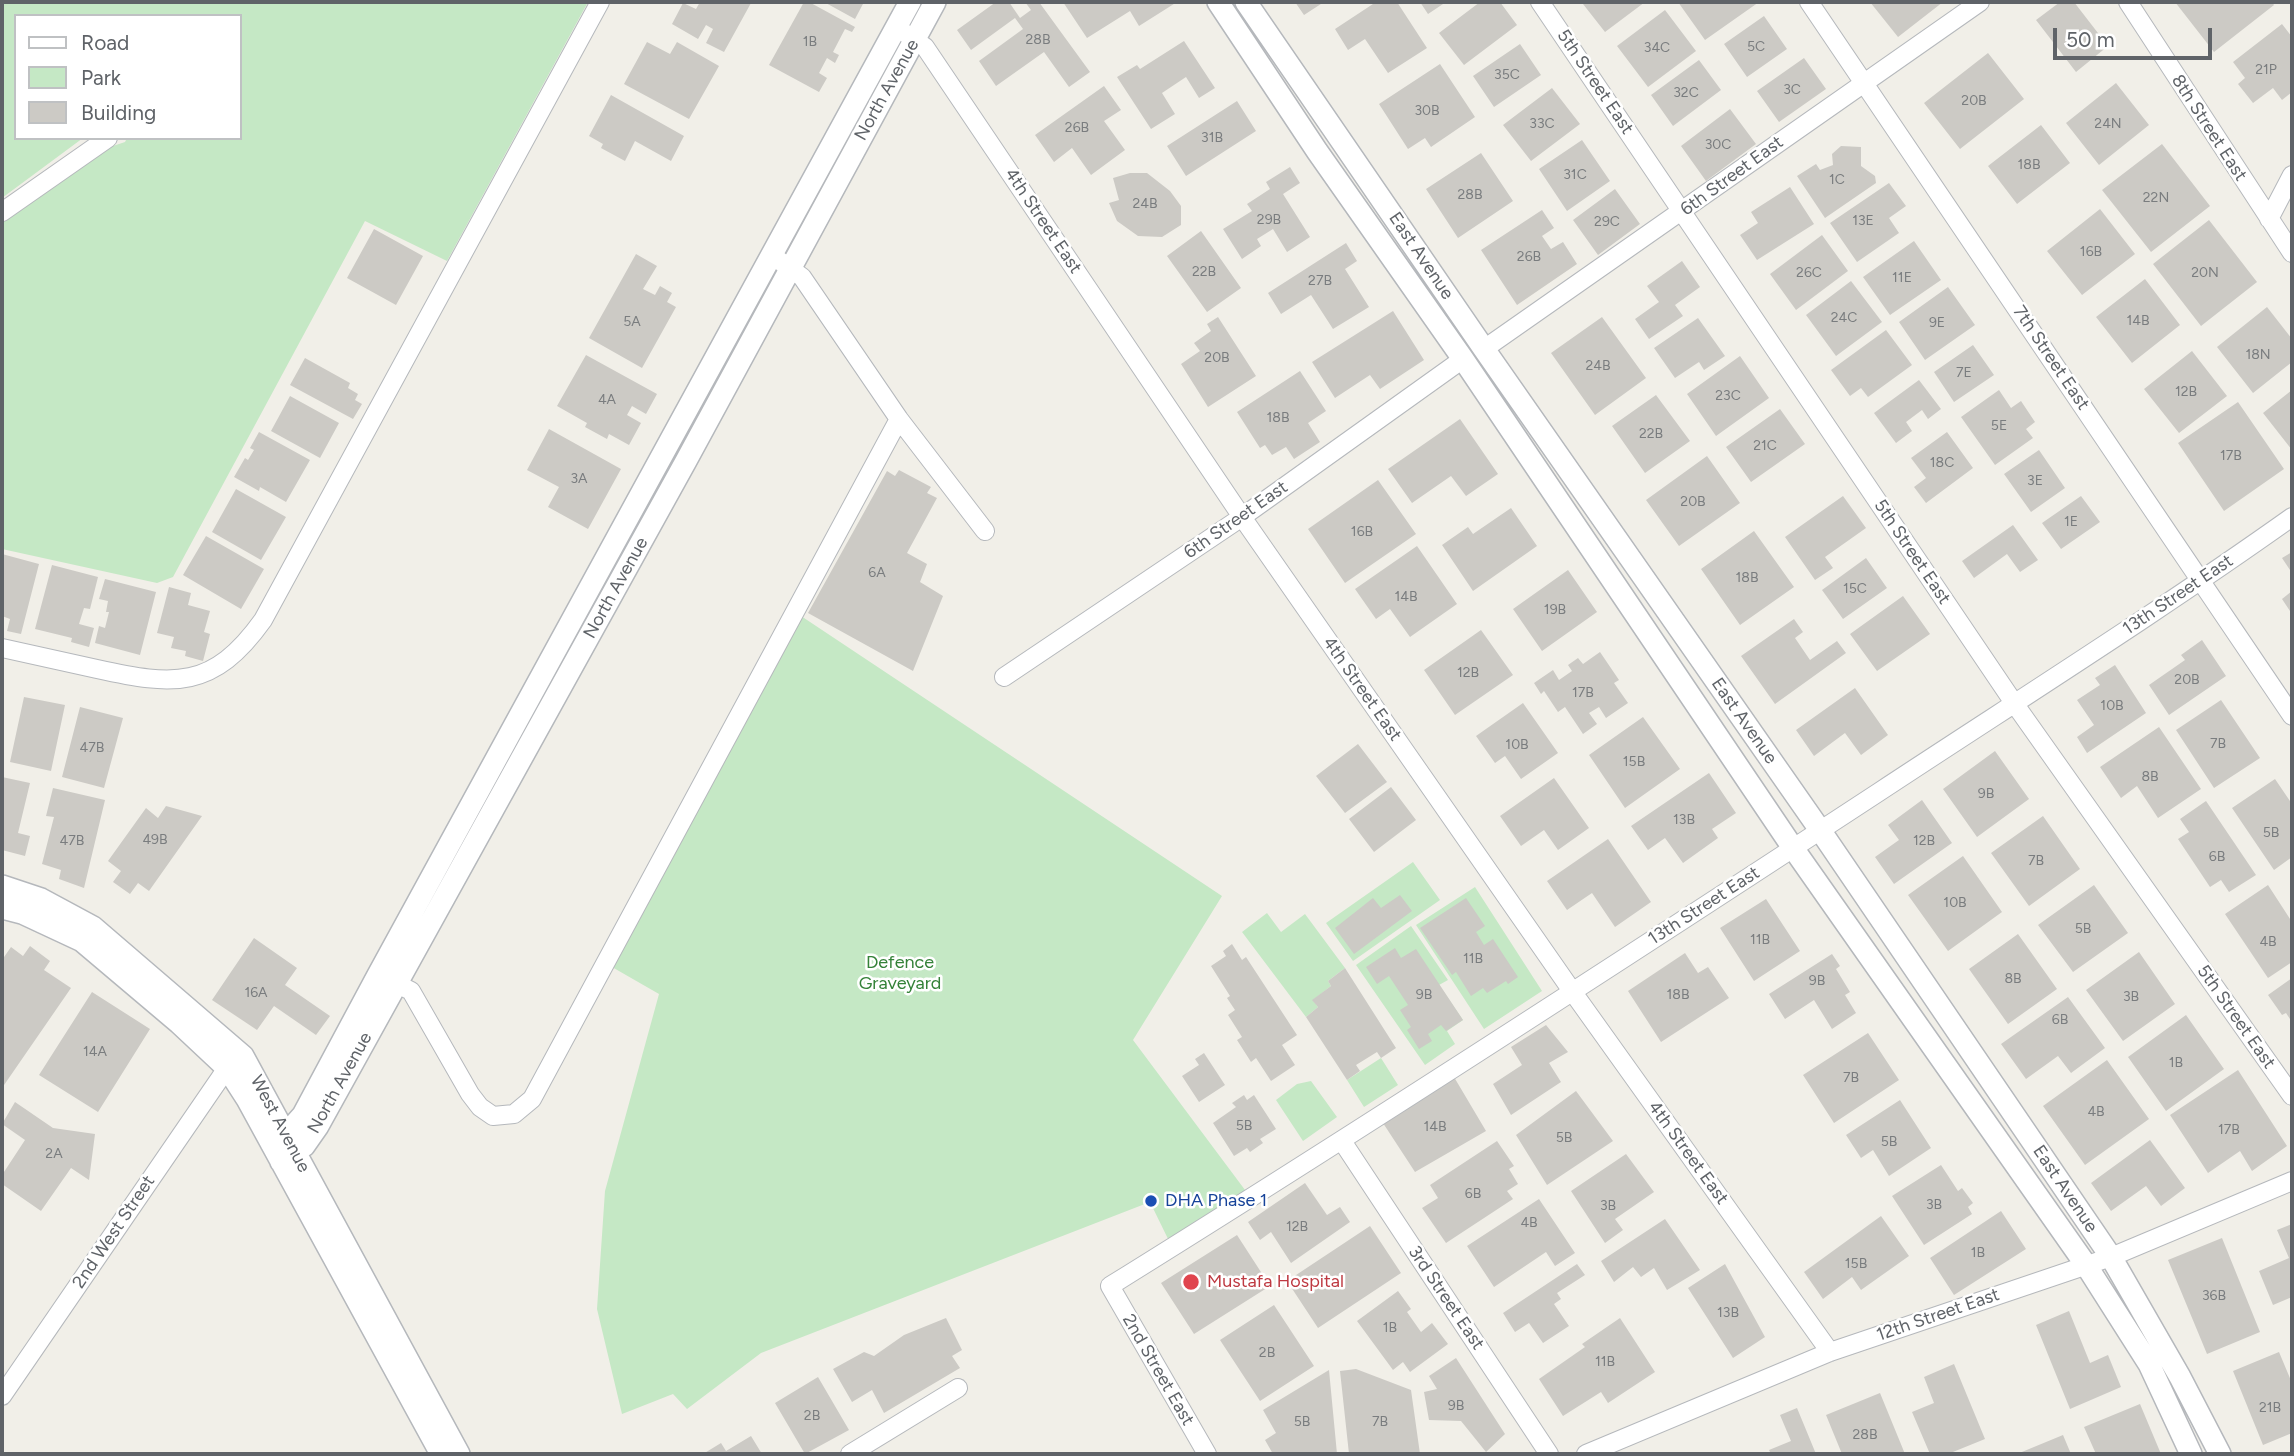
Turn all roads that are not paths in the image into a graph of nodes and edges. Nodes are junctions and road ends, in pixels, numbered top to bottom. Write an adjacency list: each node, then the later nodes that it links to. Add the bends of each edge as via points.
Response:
1 (600, 2): 27 (street, via 263,620 245,645 199,675 174,681 147,680)
2 (911, 2): 10 (street, North Avenue)
3 (935, 2): 11 (street, North Avenue)
4 (1219, 2): 21 (street, East Avenue, via 1317,151)
5 (1246, 2): 20 (street, East Avenue)
6 (1540, 2): 15 (street, 5th Street East)
7 (1809, 2): 12 (street, 7th Street East)
8 (1980, 2): 12 (street, 6th Street East)
9 (2128, 2): 17 (street, 8th Street East)
10 (897, 28): 11 (street, 4th Street East); 19 (street, North Avenue)
11 (915, 39): 19 (street, North Avenue); 23 (street, 4th Street East, via 925,47)
12 (1864, 81): 15 (street, 6th Street East); 26 (street, 7th Street East)
13 (105, 140): 16 (street)
14 (2292, 176): 17 (street)
15 (1683, 211): 20 (street, 6th Street East); 29 (street, 5th Street East)
16 (2, 212)
17 (2269, 219): 18 (street, 8th Street East)
18 (2292, 253)
19 (781, 262): 22 (street, via 802,277); 35 (street, North Avenue, via 686,461)
20 (1484, 349): 31 (street, East Avenue)
21 (1464, 359): 23 (street, 6th Street East); 32 (street, East Avenue)
22 (899, 419): 25 (street); 35 (street, via 532,1099 514,1114 493,1116 480,1107 411,991)
23 (1242, 517): 28 (street, 6th Street East); 36 (street, 4th Street East)
24 (2292, 517): 26 (street, 13th Street East)
25 (985, 531)
26 (2201, 582): 29 (street, 13th Street East); 30 (street, 7th Street East)
27 (2, 648)
28 (1004, 677)
29 (2014, 703): 31 (street, 13th Street East); 38 (street, 5th Street East)
30 (2292, 716)
31 (1820, 830): 32 (street, 13th Street East); 42 (street, East Avenue)
32 (1793, 848): 36 (street, 13th Street East); 43 (street, East Avenue)
33 (7, 887): 34 (street); 40 (street, West Avenue, via 93,927 243,1056)
34 (2, 908): 37 (street, West Avenue, via 82,941)
35 (386, 979): 40 (street, North Avenue)
36 (1572, 991): 39 (street, 13th Street East); 45 (street, 4th Street East)
37 (227, 1068): 40 (street, West Avenue); 47 (street, 2nd West Street)
38 (2292, 1096)
39 (1342, 1141): 44 (street, 13th Street East); 52 (street, 3rd Street East)
40 (284, 1148): 48 (street, West Avenue); 49 (street, West Avenue)
41 (2292, 1181): 42 (street, 12th Street East)
42 (2111, 1256): 43 (street, 12th Street East); 55 (street, East Avenue)
43 (2086, 1265): 45 (street, 12th Street East); 54 (street, East Avenue, via 2149,1364)
44 (1110, 1286): 51 (street, 2nd Street East)
45 (1830, 1352): 53 (street, 12th Street East)
46 (958, 1388): 50 (street)
47 (2, 1396)
48 (441, 1454)
49 (458, 1454)
50 (850, 1454)
51 (1207, 1454)
52 (1549, 1454)
53 (1586, 1454)
54 (2191, 1454)
55 (2220, 1454)

